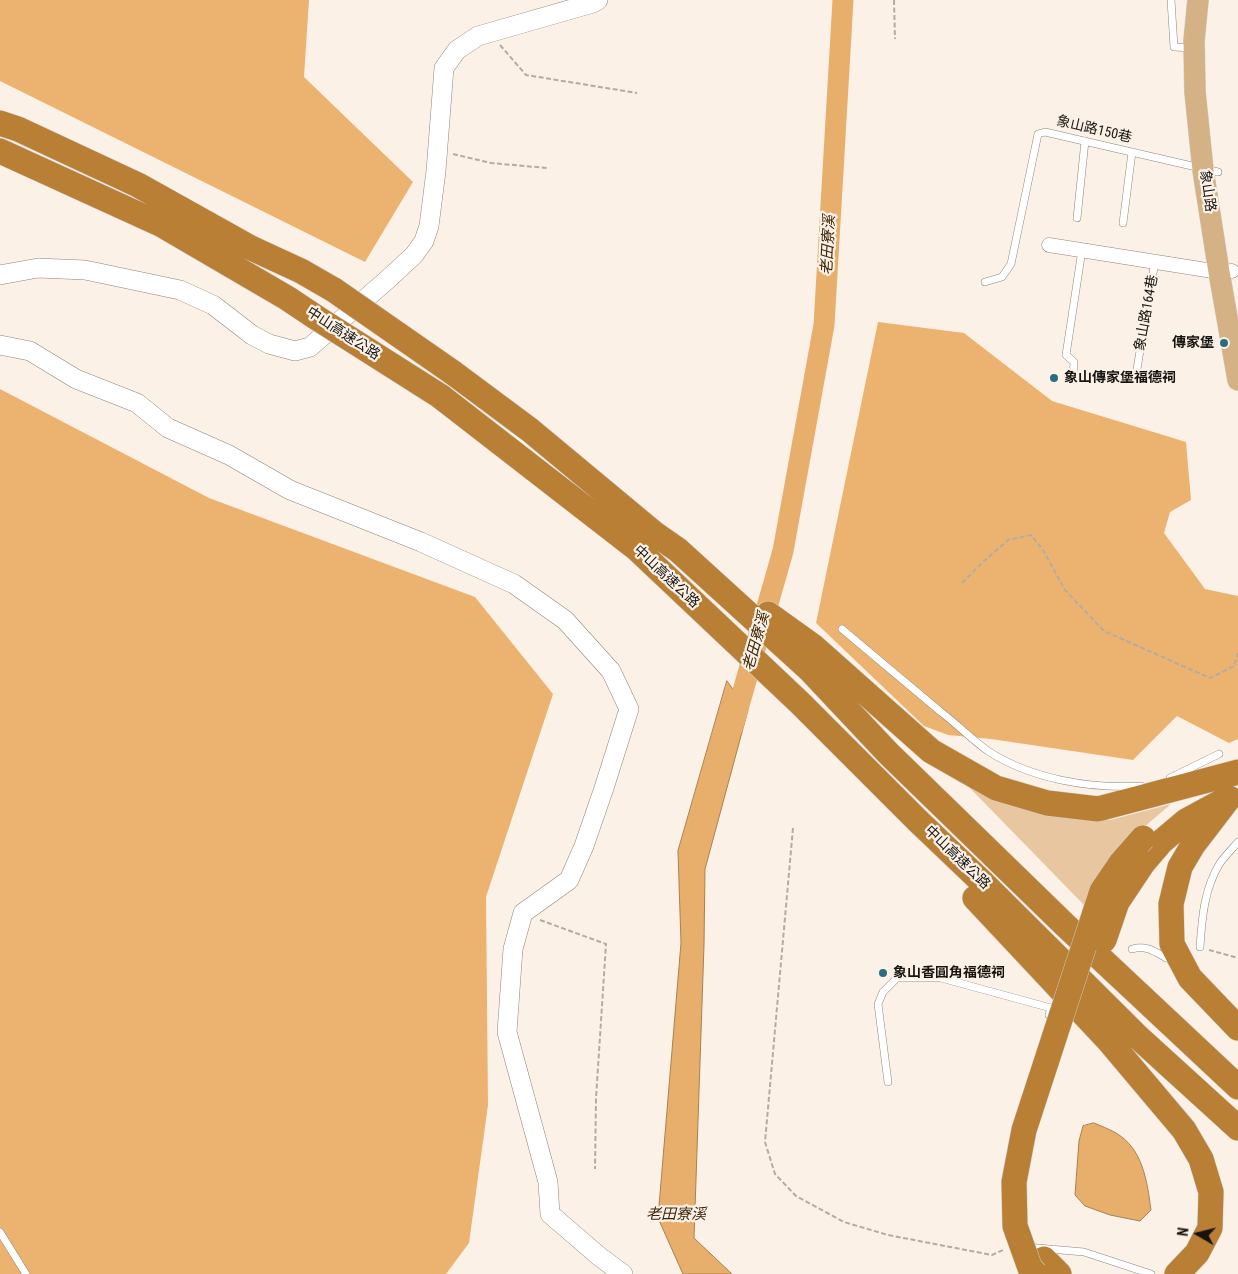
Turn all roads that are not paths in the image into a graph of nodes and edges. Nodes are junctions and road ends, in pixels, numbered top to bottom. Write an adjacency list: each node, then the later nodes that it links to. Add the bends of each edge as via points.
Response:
1 (598, 0): 17 (street, via 478,36 457,50 444,68 438,150 429,226 424,241 414,255 310,348 295,351 268,344 213,306 180,290 85,270 38,268)
2 (1171, 0): 5 (lane, via 1174,47)
3 (1198, 0): 5 (main road, 象山路)
4 (1213, 0): 10 (main road, 象山路, via 1208,42)
5 (1194, 48): 10 (main road, 象山路, via 1196,92)
6 (0, 123): 23 (highway, 中山高速公路, bridge, via 138,185 334,290 530,430)
7 (1085, 141): 9 (lane, 象山路150巷); 11 (lane); 18 (lane, 象山路150巷, via 1045,132 1038,134 1011,264 1002,277)
8 (0, 151): 29 (highway, 中山高速公路, bridge, via 162,225 287,298 440,396 636,548)
9 (1132, 152): 10 (lane, 象山路150巷); 12 (lane)
10 (1211, 171): 16 (main road, 象山路)
11 (1077, 218)
12 (1124, 223)
13 (1049, 245): 14 (street, 象山路164巷)
14 (1082, 250): 15 (street, 象山路164巷); 15 (lane, 象山路164巷, via 1066,355 1074,362 1073,375 1135,381)
15 (1156, 261): 16 (street, 象山路164巷)
16 (1226, 272): 19 (main road, 象山路); 21 (main road, 象山路)
17 (0, 275)
18 (985, 282)
19 (1238, 308)
20 (0, 345): 42 (street, via 30,351 76,378 137,403 168,428 229,455 290,490 421,542 514,584 565,620 611,671 629,709 584,846 569,880 523,913 512,949 507,1032 548,1182 550,1214)
21 (1238, 380)
22 (842, 629): 27 (lane, via 988,750 1017,766 1082,784)
23 (812, 659): 25 (highway, via 931,751 996,788 1047,803 1098,809); 37 (highway, 中山高速公路, via 888,753)
24 (1219, 754): 26 (lane)
25 (1238, 772)
26 (1164, 782)
27 (1148, 786)
28 (1235, 790): 35 (highway, via 1180,867 1171,904 1172,944 1190,978); 43 (highway, bridge, via 1182,810 1143,838 1102,892 1024,1130 1014,1182 1015,1226 1030,1268); 44 (highway, bridge, via 1186,821 1161,842 1142,862 1117,902 1037,1141 1029,1179 1028,1217 1044,1259)
29 (917, 820): 38 (highway, 中山高速公路, via 1138,1038); 46 (highway, via 969,891 1110,1042 1184,1130 1201,1159 1211,1192 1210,1228 1197,1253)
30 (1238, 842): 31 (lane, via 1220,862 1207,890)
31 (1200, 947)
32 (1132, 949): 33 (lane, via 1141,947)
33 (1166, 958)
34 (1046, 1026): 36 (lane, via 1051,1008 941,978 897,978 883,992 878,1004)
35 (1238, 1028)
36 (888, 1082)
37 (1238, 1087)
38 (1238, 1128)
39 (1009, 1171): 45 (lane, via 1012,1245 1084,1252)
40 (0, 1232): 41 (lane)
41 (26, 1274)
42 (623, 1274)
43 (1036, 1274)
44 (1059, 1274)
45 (1151, 1274)
46 (1177, 1274)

